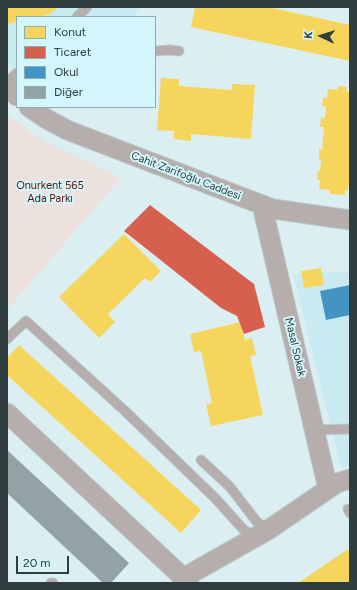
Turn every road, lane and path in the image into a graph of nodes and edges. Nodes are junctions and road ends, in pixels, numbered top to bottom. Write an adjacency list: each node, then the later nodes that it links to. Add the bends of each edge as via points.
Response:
1 (87, 7): 2 (lane)
2 (78, 16)
3 (156, 51): 4 (lane)
4 (179, 52)
5 (16, 74): 6 (lane)
6 (7, 82)
7 (7, 86): 8 (street)
8 (16, 95)
9 (33, 108): 10 (street, Cahit Zarifoğlu Caddesi, via 67,130)
10 (262, 205): 11 (street, Cahit Zarifoğlu Caddesi, via 273,209); 15 (street, Masal Sokak)
11 (350, 220)
12 (7, 339): 19 (lane, via 26,320 154,438 243,529)
13 (7, 413): 20 (street)
14 (350, 429): 15 (lane)
15 (314, 430): 18 (street, Masal Sokak)
16 (201, 460): 19 (lane, via 230,487 257,522)
17 (350, 479): 18 (street, via 337,482)
18 (328, 489): 19 (street)
19 (262, 534): 20 (street)
20 (186, 581)

